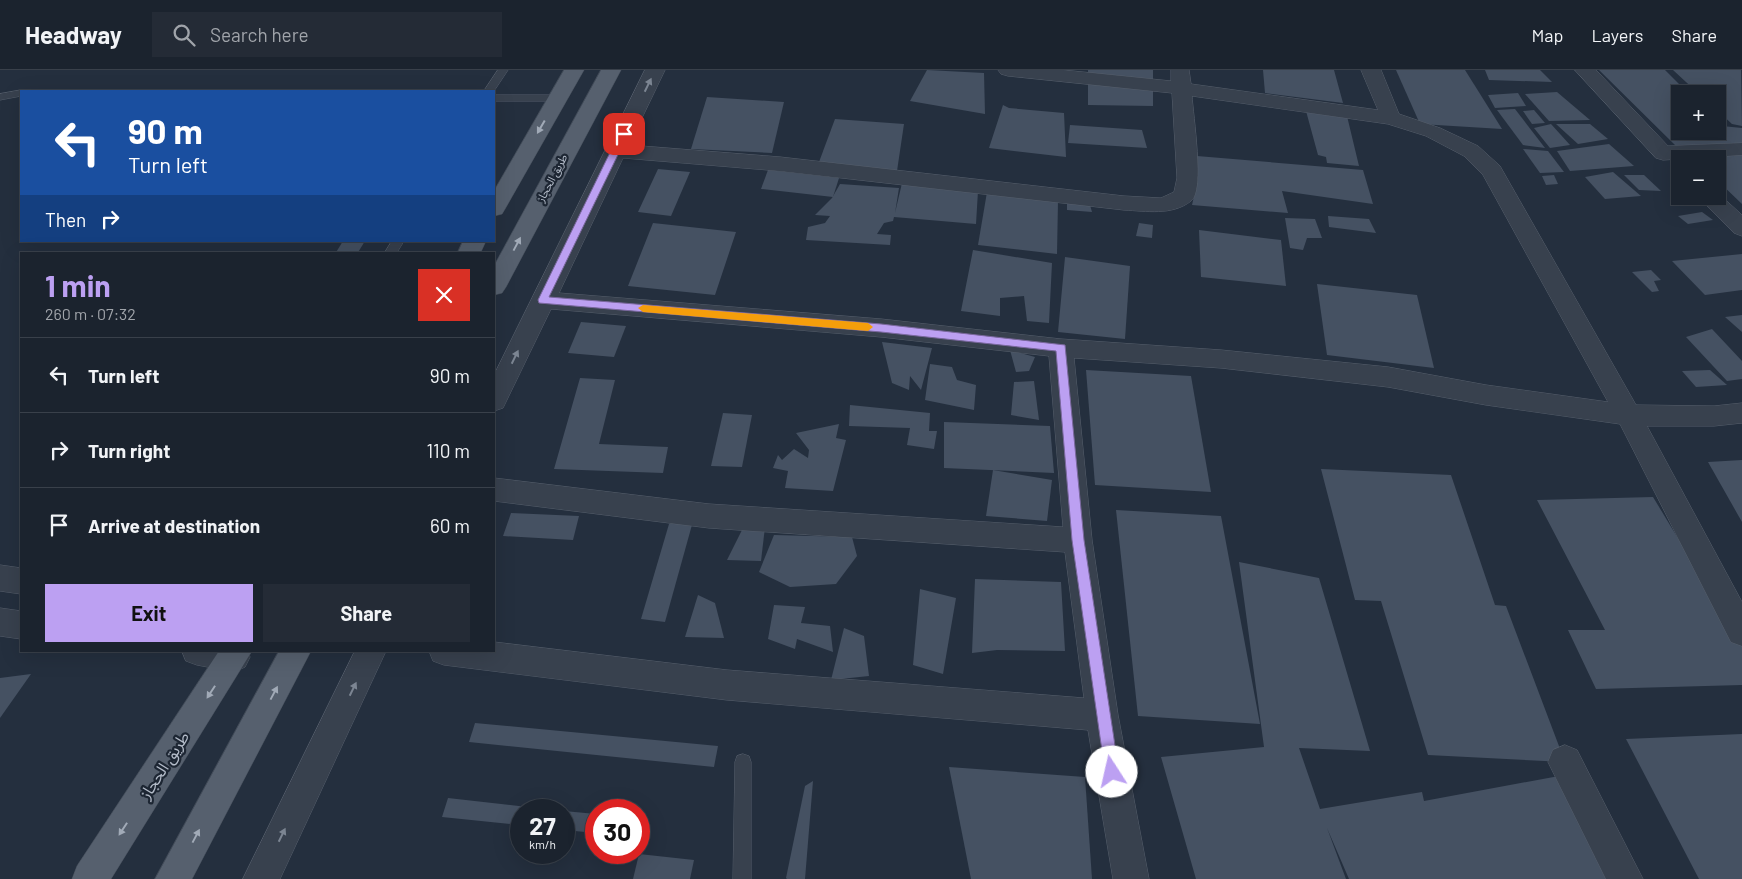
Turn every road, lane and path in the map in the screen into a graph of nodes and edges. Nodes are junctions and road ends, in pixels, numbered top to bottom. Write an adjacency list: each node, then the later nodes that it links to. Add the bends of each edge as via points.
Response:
1 (503, 70): 9 (lane)
2 (574, 70): 13 (main road)
3 (611, 70): 22 (main road, طريق الحجاز, one-way to 3)
4 (655, 70): 16 (street, one-way to 4)
5 (1008, 70): 8 (street)
6 (1371, 70): 14 (street)
7 (1585, 70): 17 (street)
8 (1180, 79): 14 (street); 16 (street, via 1188,178 1184,196 1163,205 780,164)
9 (490, 90)
10 (20, 94): 11 (lane)
11 (0, 97)
12 (495, 98): 13 (lane)
13 (558, 98): 20 (main road, one-way to 20)
14 (1390, 118): 27 (street, via 1433,132 1470,151 1492,170)
15 (1742, 149): 17 (street)
16 (616, 151): 23 (street)
17 (1663, 153): 18 (street)
18 (1671, 161)
19 (1718, 205): 21 (street)
20 (495, 206)
21 (1742, 228)
22 (495, 284)
23 (543, 300): 24 (street, via 881,328); 25 (street, one-way to 23)
24 (1061, 348): 27 (street, via 1221,358 1388,378); 29 (street)
25 (495, 399)
26 (1742, 414): 27 (street)
27 (1628, 415): 34 (street)
28 (495, 490): 29 (street, via 709,516)
29 (1078, 540): 40 (street)
30 (0, 578): 31 (street)
31 (20, 582)
32 (0, 622): 33 (street)
33 (20, 625)
34 (1742, 632)
35 (211, 652): 39 (street)
36 (295, 652): 44 (main road, one-way to 36)
37 (372, 652): 45 (street, one-way to 37)
38 (452, 652): 40 (street, via 726,685)
39 (236, 654): 43 (main road, طريق الحجاز, one-way to 43)
40 (1102, 715): 47 (street)
41 (743, 762): 46 (lane)
42 (1565, 762): 48 (street)
43 (90, 879)
44 (173, 879)
45 (261, 879)
46 (742, 879)
47 (1131, 879)
48 (1625, 879)

